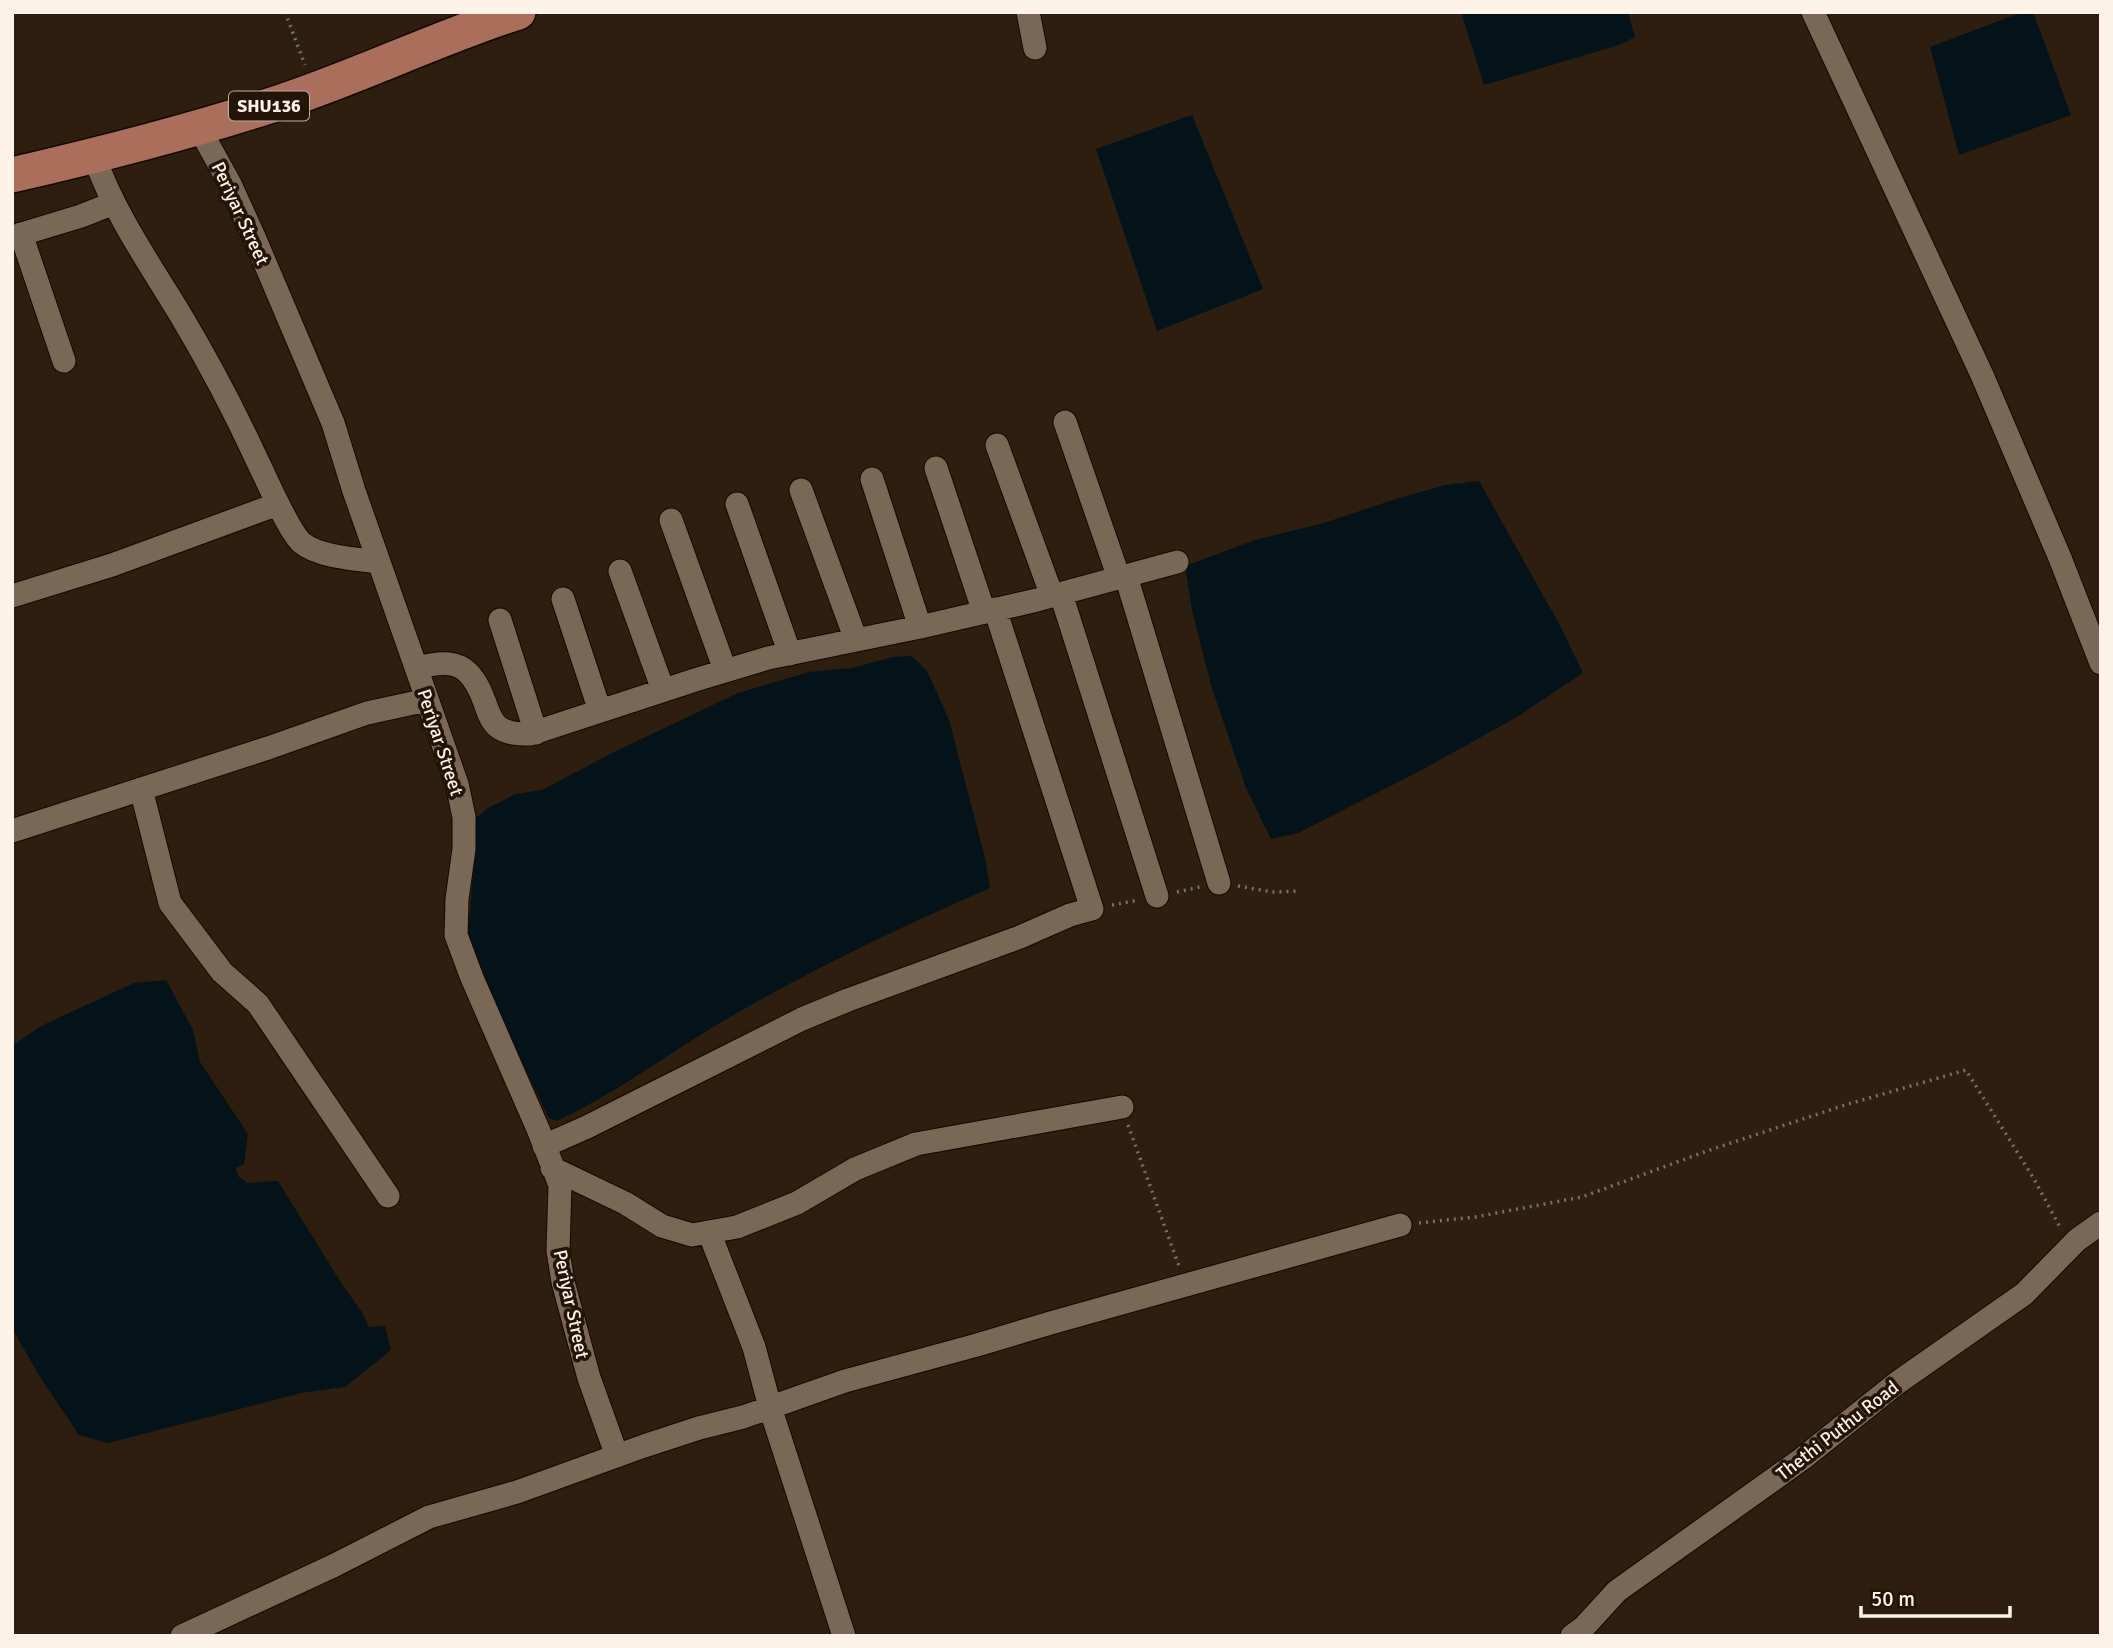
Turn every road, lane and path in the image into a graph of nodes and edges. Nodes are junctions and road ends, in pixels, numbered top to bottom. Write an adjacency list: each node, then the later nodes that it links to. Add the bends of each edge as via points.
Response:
1 (285, 12): 6 (path)
2 (518, 12): 6 (main road, SHU136)
3 (1028, 12): 5 (street)
4 (1813, 12): 33 (street, via 1982,375)
5 (1035, 48)
6 (312, 90): 7 (main road, SHU136)
7 (198, 126): 8 (main road, SHU136); 21 (street, Periyar Street, via 235,195 310,369)
8 (94, 156): 9 (main road, SHU136); 10 (street)
9 (12, 175)
10 (114, 203): 11 (street); 18 (street, via 239,421)
11 (16, 235): 12 (street)
12 (64, 361)
13 (1065, 422): 24 (street)
14 (997, 445): 25 (street)
15 (936, 468): 28 (street)
16 (872, 479): 30 (street)
17 (801, 490): 31 (street)
18 (278, 504): 21 (street, via 306,546 317,552); 26 (street)
19 (737, 504): 32 (street)
20 (671, 520): 35 (street)
21 (379, 562): 34 (street, Periyar Street)
22 (1177, 562): 24 (street)
23 (620, 571): 36 (street)
24 (1122, 577): 25 (street); 42 (street)
25 (1057, 595): 28 (street); 44 (street)
26 (12, 596)
27 (563, 599): 38 (street)
28 (990, 611): 30 (street); 45 (street)
29 (500, 620): 39 (street)
30 (920, 627): 31 (street)
31 (856, 640): 32 (street)
32 (790, 654): 35 (street)
33 (2101, 663)
34 (417, 668): 37 (street, Periyar Street); 39 (street, via 443,662 459,665 474,681 498,727)
35 (725, 670): 36 (street)
36 (663, 690): 38 (street)
37 (427, 700): 40 (street, via 367,713); 47 (street, Periyar Street, via 464,817 456,934)
38 (600, 711): 39 (street)
39 (536, 733)
40 (141, 789): 41 (street); 49 (street, via 170,904 222,972 258,1004)
41 (12, 831)
42 (1219, 883): 43 (path, via 1272,892); 44 (path)
43 (1299, 891)
44 (1157, 896): 45 (path)
45 (1092, 909): 47 (street, via 802,1019)
46 (1122, 1107): 52 (street, via 916,1144 855,1169 797,1203 737,1227); 54 (path)
47 (544, 1146): 48 (street, Periyar Street)
48 (552, 1168): 52 (street, via 662,1226 692,1235); 56 (street, Periyar Street, via 560,1185 558,1251 563,1282 589,1378)
49 (388, 1196)
50 (2101, 1223): 53 (street, Thethi Puthu Road)
51 (1399, 1225): 53 (path, via 1475,1217 1582,1197 1845,1105 1966,1070); 54 (street)
52 (709, 1232): 55 (street, via 754,1348)
53 (2071, 1247): 59 (street, Thethi Puthu Road, via 2024,1294 1617,1591)
54 (1185, 1285): 55 (street, via 845,1381)
55 (770, 1407): 56 (street); 58 (street)
56 (617, 1456): 57 (street, via 429,1517)
57 (182, 1636)
58 (844, 1636)
59 (1572, 1636)

